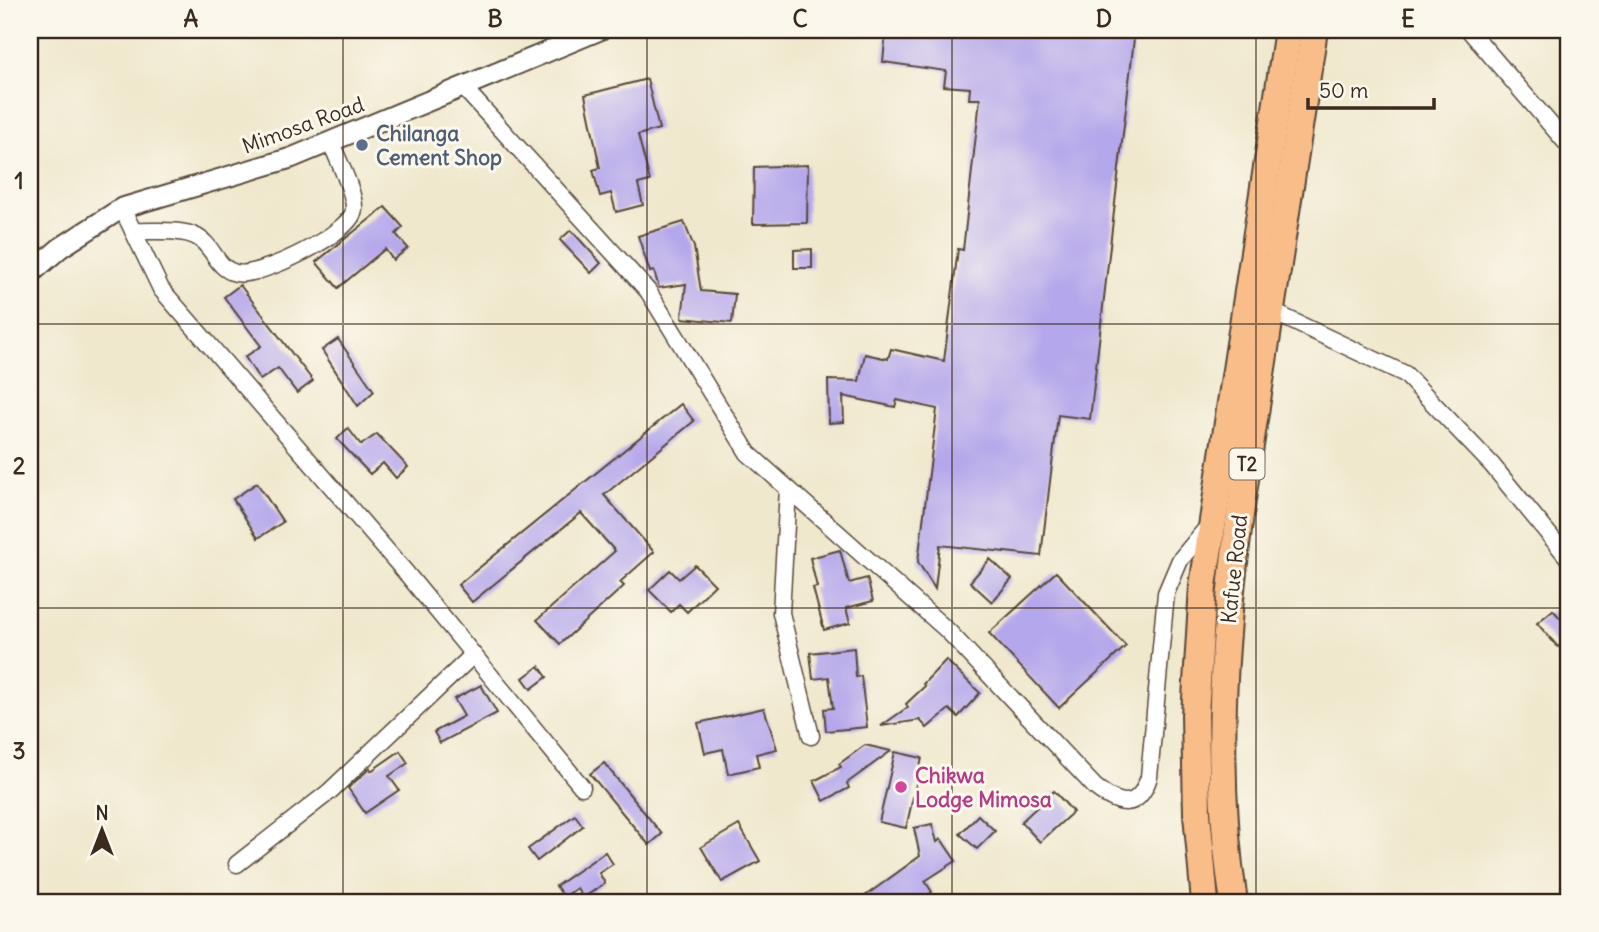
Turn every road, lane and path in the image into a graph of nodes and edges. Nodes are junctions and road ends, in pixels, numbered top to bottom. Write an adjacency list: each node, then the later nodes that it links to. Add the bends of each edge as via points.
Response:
1 (600, 30): 5 (street, Mimosa Road)
2 (1288, 30): 13 (highway, Kafue Road / T2)
3 (1314, 30): 11 (highway, Kafue Road / T2)
4 (1469, 30): 7 (street)
5 (463, 87): 6 (street, Mimosa Road); 12 (street, via 648,291 748,453)
6 (331, 142): 8 (street, Mimosa Road); 9 (street, via 354,205 352,217 265,271 233,273 191,235)
7 (1569, 146)
8 (122, 208): 9 (street); 10 (street, Mimosa Road, via 60,248)
9 (133, 231): 15 (street, via 161,289)
10 (30, 274)
11 (1271, 311): 14 (street, via 1405,374 1492,465); 20 (highway, Kafue Road / T2, via 1236,545 1224,665 1223,821)
12 (788, 489): 13 (street, via 948,631 1095,787 1109,798 1128,802 1141,795 1149,777 1166,593 1180,560); 16 (street, via 781,613)
13 (1213, 521): 19 (highway, Kafue Road / T2, via 1198,637 1195,715)
14 (1569, 559)
15 (472, 656): 17 (street); 18 (street, via 321,799)
16 (811, 736)
17 (582, 787)
18 (237, 864)
19 (1205, 902)
20 (1234, 902)

